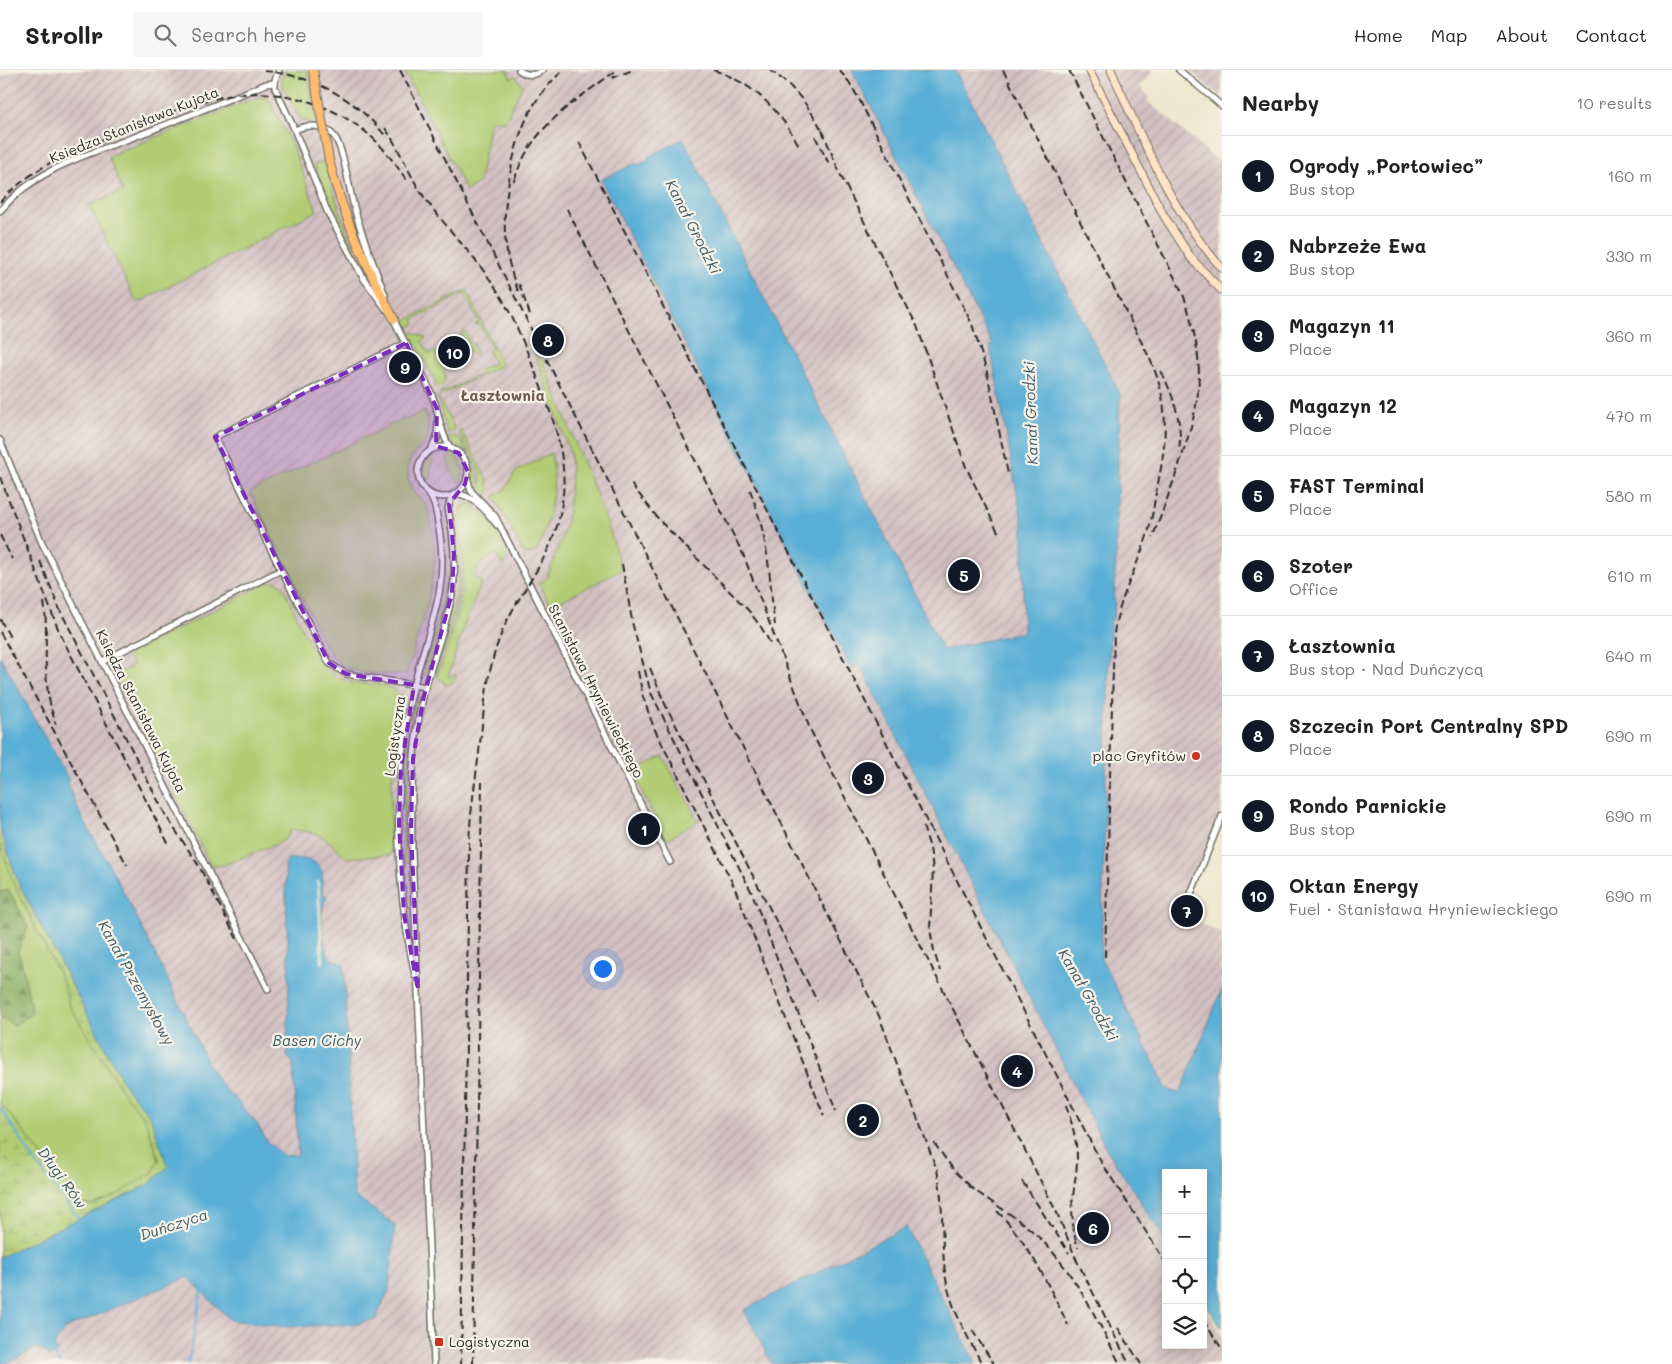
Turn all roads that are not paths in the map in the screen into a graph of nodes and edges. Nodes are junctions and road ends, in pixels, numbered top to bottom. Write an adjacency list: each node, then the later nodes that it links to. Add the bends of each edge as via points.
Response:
1 (279, 70): 8 (street)
2 (313, 70): 14 (main road, bridge, via 338,194 353,234)
3 (519, 70): 4 (street, via 529,75)
4 (543, 70)
5 (1089, 70): 13 (main road, via 1164,216 1192,258)
6 (1112, 70): 12 (main road, via 1170,193 1193,232)
7 (1179, 70): 9 (street)
8 (275, 83): 10 (street); 11 (street, Księdza Stanisława Kujota, via 61,165 30,184)
9 (1222, 106)
10 (295, 130): 14 (street, via 335,229 366,284); 14 (street, via 306,126 320,127 336,140 361,230)
11 (0, 211)
12 (1222, 268)
13 (1222, 291)
14 (394, 319): 15 (street)
15 (406, 343): 16 (street); 24 (street, via 216,437)
16 (437, 409): 18 (street, via 445,440); 19 (street, via 437,438)
17 (0, 440): 25 (street, Księdza Stanisława Kujota, via 40,538)
18 (452, 449): 19 (street, via 440,447); 20 (street, via 465,460)
19 (429, 451): 21 (street, via 420,460 418,470 419,482)
20 (467, 477): 22 (street, via 462,488); 23 (street, Stanisława Hryniewieckiego, via 471,490 492,512)
21 (426, 492): 22 (street, via 438,497); 26 (street, Logistyczna, via 435,506 443,570 437,608)
22 (454, 494): 23 (street, Stanisława Hryniewieckiego, via 473,500); 27 (street, Logistyczna, via 448,508 454,548 452,593)
23 (501, 530): 29 (street, Stanisława Hryniewieckiego)
24 (281, 570): 25 (street); 26 (street, via 326,658 334,667 353,676)
25 (103, 662): 31 (street, Księdza Stanisława Kujota)
26 (414, 685): 27 (street); 32 (street, Logistyczna, via 401,769 399,824 403,905)
27 (426, 687): 32 (street, Logistyczna, via 411,786)
28 (1222, 816): 30 (street)
29 (670, 862)
30 (1182, 916)
31 (268, 989)
32 (418, 990): 33 (street, Logistyczna)
33 (434, 1363)

